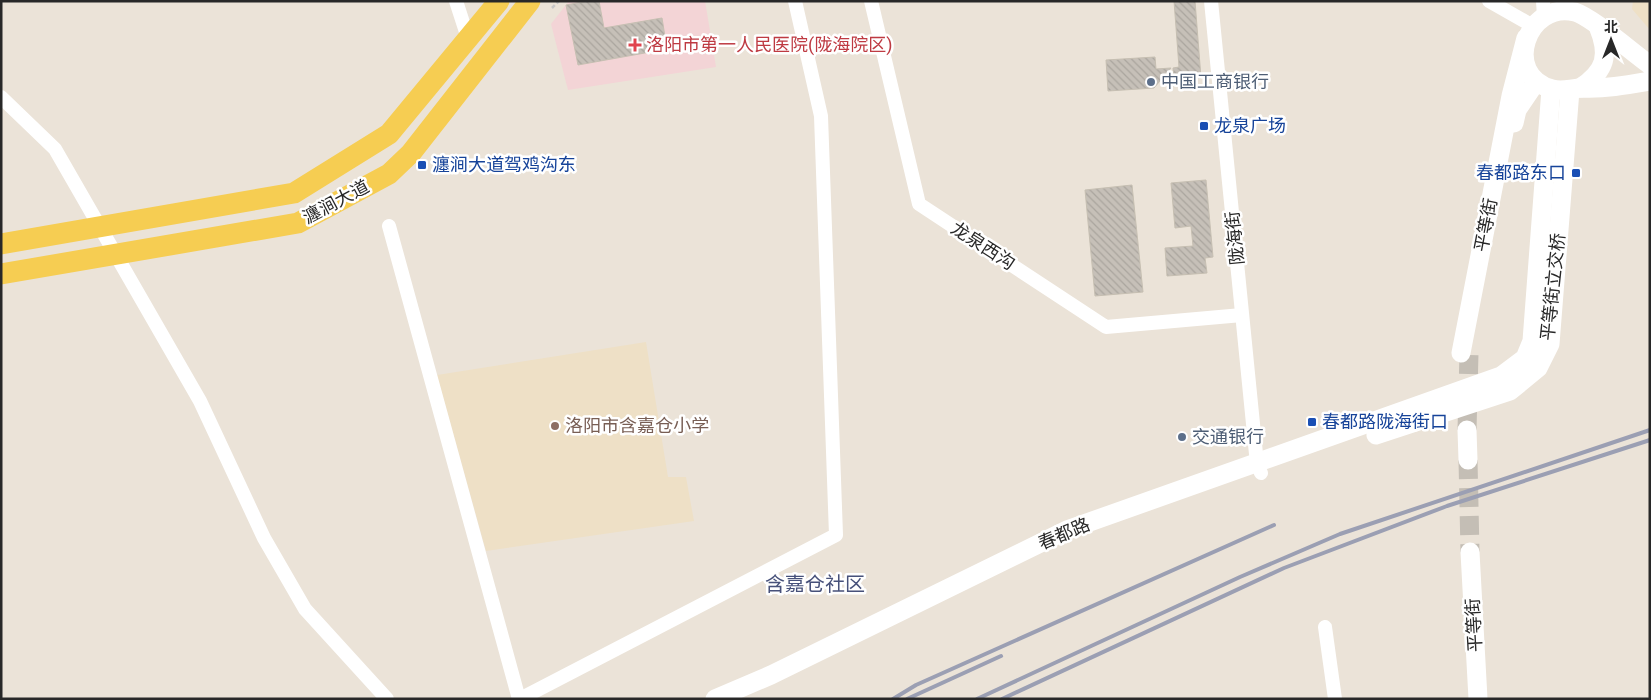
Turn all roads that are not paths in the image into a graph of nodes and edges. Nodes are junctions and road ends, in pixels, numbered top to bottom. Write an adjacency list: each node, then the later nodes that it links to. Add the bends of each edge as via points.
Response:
1 (456, 1): 10 (street)
2 (499, 1): 10 (main road, 瀍涧大道)
3 (530, 1): 20 (main road, 瀍涧大道, via 411,153 389,174 298,223)
4 (795, 1): 29 (street, via 821,116 836,535)
5 (871, 1): 22 (street, 龙泉西沟, via 919,204 1106,327)
6 (1211, 1): 22 (street, 陇海街)
7 (1489, 1): 8 (street)
8 (1537, 20): 9 (main road, via 1557,12 1574,12); 13 (main road, via 1524,52 1526,69); 13 (main road, 平等街, via 1511,96 1465,353 1517,110)
9 (1598, 26): 11 (main road); 14 (main road, via 1604,42 1602,67 1594,79)
10 (468, 38): 17 (main road, 瀍涧大道, via 389,134 294,193)
11 (1650, 64)
12 (1650, 81): 14 (main road, via 1598,90)
13 (1543, 86): 14 (main road); 16 (main road)
14 (1575, 89): 16 (main road)
15 (1, 97): 17 (street, via 55,150)
16 (1559, 116): 23 (main road, 平等街立交桥, via 1532,341 1525,358 1501,376)
17 (100, 226): 19 (main road, 瀍涧大道); 20 (street)
18 (389, 226): 29 (street)
19 (1, 244)
20 (116, 255): 21 (main road, 瀍涧大道); 28 (street, via 200,401 264,538 305,608)
21 (1, 274)
22 (1242, 315): 26 (street, 陇海街)
23 (1429, 410): 26 (main road, 春都路)
24 (1464, 431): 25 (main road)
25 (1464, 461)
26 (1259, 468): 30 (main road, 春都路, via 1067,530); 31 (main road, 春都路, via 1071,541)
27 (1325, 627): 32 (street)
28 (387, 699)
29 (520, 699)
30 (715, 699)
31 (744, 699)
32 (1335, 699)
33 (1468, 699): 34 (main road, 平等街, via 1465,552)
34 (1478, 699)

